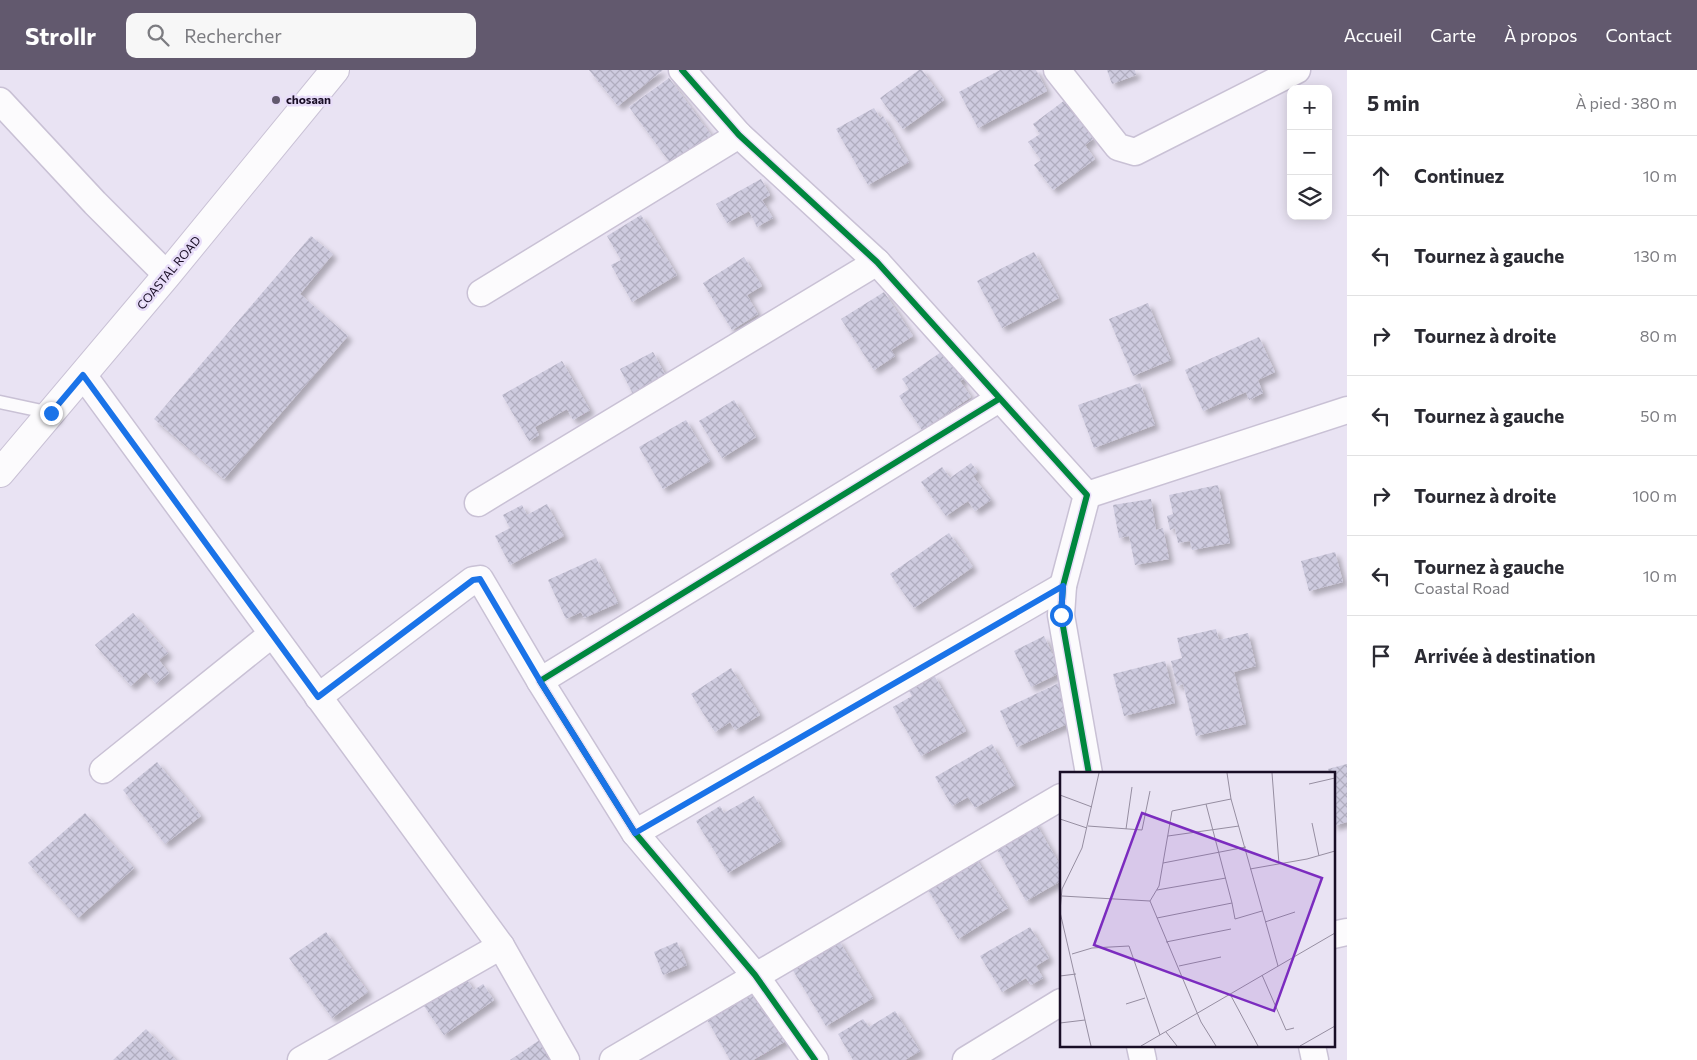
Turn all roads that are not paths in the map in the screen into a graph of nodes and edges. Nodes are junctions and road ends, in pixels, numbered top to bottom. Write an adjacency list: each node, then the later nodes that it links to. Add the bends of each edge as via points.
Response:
1 (682, 70): 6 (street)
2 (1057, 70): 3 (street, via 1118,147 1135,152)
3 (1297, 70)
4 (333, 71): 8 (main road, COASTAL ROAD)
5 (0, 101): 8 (street)
6 (739, 135): 7 (street); 9 (street)
7 (877, 262): 11 (street); 17 (street)
8 (167, 275): 10 (main road, COASTAL ROAD)
9 (481, 293)
10 (83, 375): 14 (main road, COASTAL ROAD); 19 (street)
11 (999, 399): 16 (street); 20 (street)
12 (0, 402): 14 (lane)
13 (1347, 410): 16 (street)
14 (51, 413): 15 (main road, COASTAL ROAD)
15 (0, 473)
16 (1087, 494): 18 (street)
17 (478, 503)
18 (1063, 586): 23 (street, via 1061,615); 25 (street)
19 (272, 634): 21 (street); 22 (street)
20 (540, 681): 21 (street, via 480,579 473,580); 25 (street)
21 (318, 697): 28 (street)
22 (103, 770)
23 (1089, 772)
24 (1060, 799): 29 (street)
25 (635, 833): 29 (street)
26 (1347, 932): 27 (street)
27 (1334, 935)
28 (501, 946): 31 (street); 32 (street)
29 (756, 975): 33 (street); 34 (street)
30 (1060, 1003): 35 (street)
31 (314, 1057)
32 (566, 1060)
33 (612, 1060)
34 (814, 1060)
35 (966, 1060)

